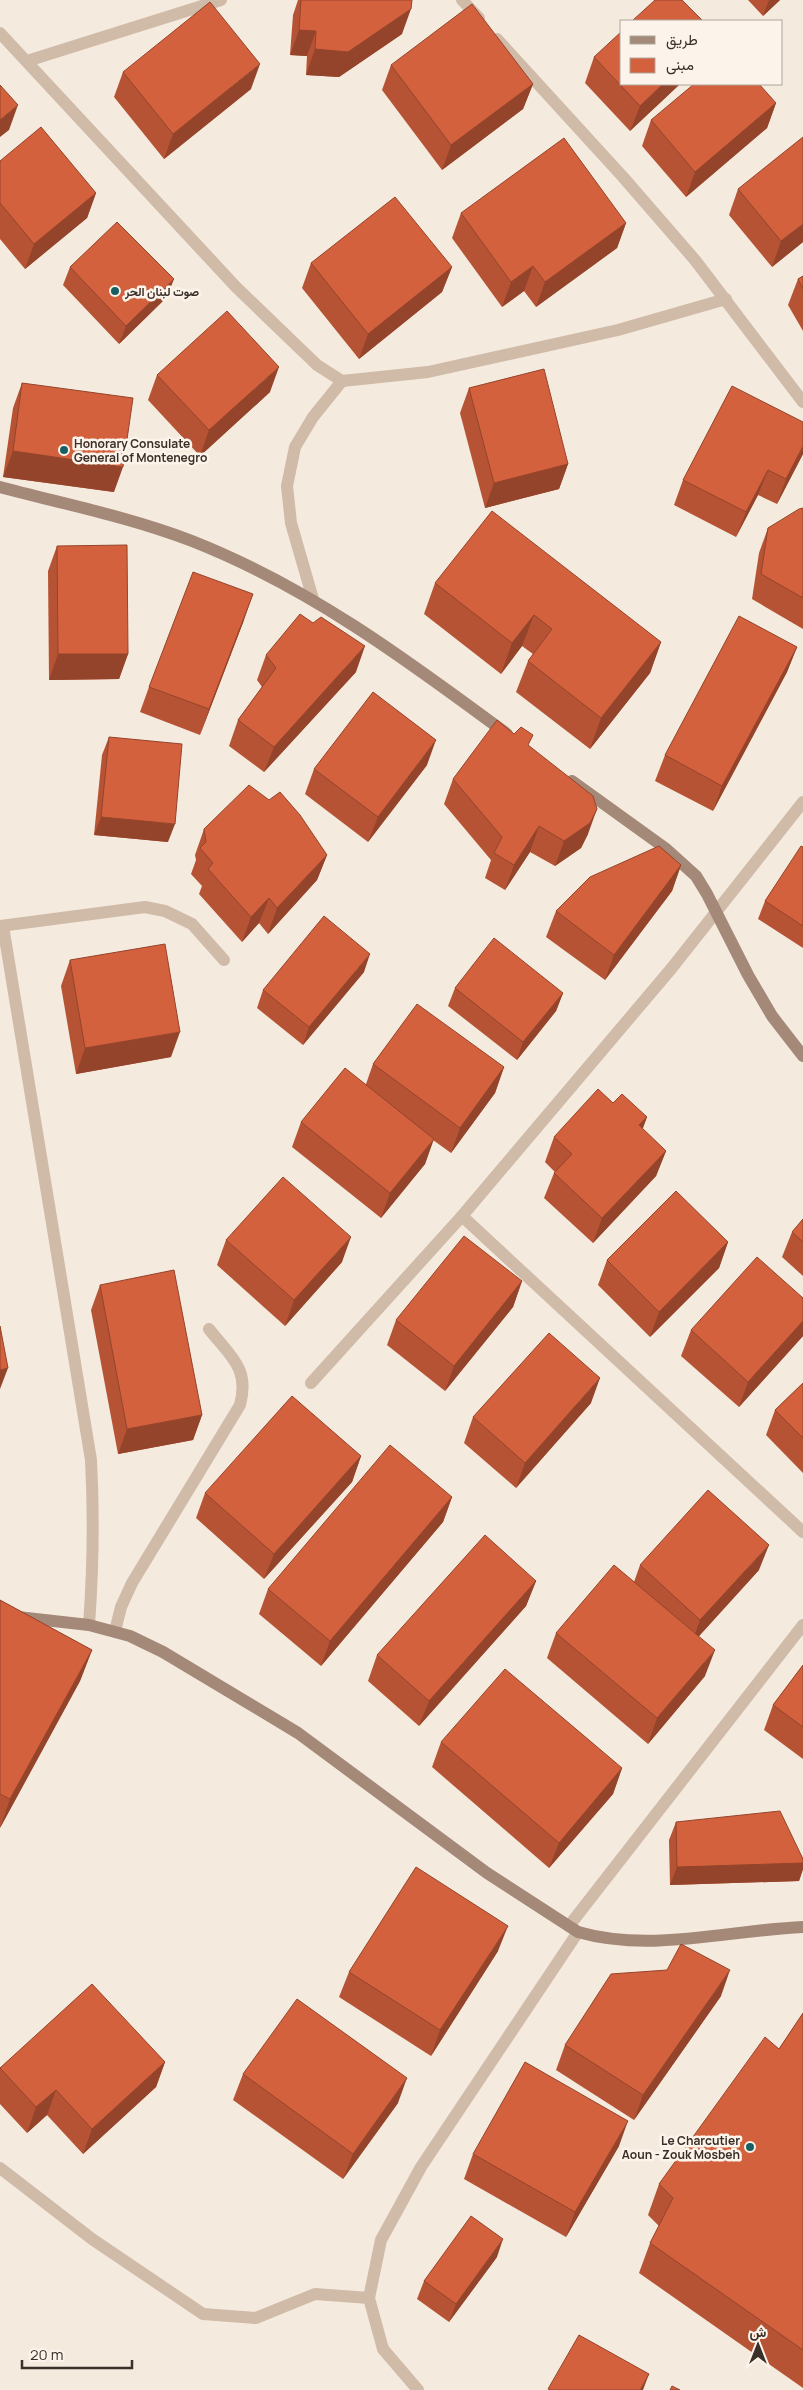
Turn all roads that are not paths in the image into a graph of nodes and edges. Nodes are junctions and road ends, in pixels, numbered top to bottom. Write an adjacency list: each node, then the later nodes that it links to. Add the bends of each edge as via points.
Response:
1 (221, 0): 4 (street)
2 (462, 0): 5 (street, via 629,184)
3 (0, 33): 4 (street)
4 (27, 61): 6 (street, via 236,287 318,364)
5 (726, 299): 6 (street, via 618,330 428,372); 7 (street)
6 (342, 381): 9 (street, via 313,416 294,446 287,486 291,523)
7 (803, 402)
8 (0, 487): 9 (main road, via 158,528 253,568)
9 (313, 599): 10 (main road, via 414,664)
10 (520, 744)
11 (565, 776): 13 (main road, via 682,861 696,876)
12 (803, 802): 13 (street)
13 (717, 913): 16 (main road, via 772,1016); 17 (street)
14 (2, 926): 15 (street, via 145,907 192,924); 23 (street, via 91,1460 93,1549)
15 (224, 960)
16 (803, 1056)
17 (462, 1216): 19 (street); 20 (street)
18 (209, 1329): 24 (street, via 242,1372 244,1390 240,1405 132,1583)
19 (311, 1383)
20 (803, 1532)
21 (0, 1615): 23 (main road)
22 (803, 1624): 26 (street)
23 (89, 1625): 24 (main road)
24 (115, 1631): 26 (main road, via 163,1652 298,1733 487,1873)
25 (803, 1927): 26 (main road, via 651,1940 611,1939)
26 (573, 1929): 28 (street, via 422,2167 381,2240)
27 (0, 2168): 28 (street, via 92,2239 203,2314 256,2318 315,2294)
28 (370, 2298): 29 (street, via 383,2349)
29 (418, 2390)

